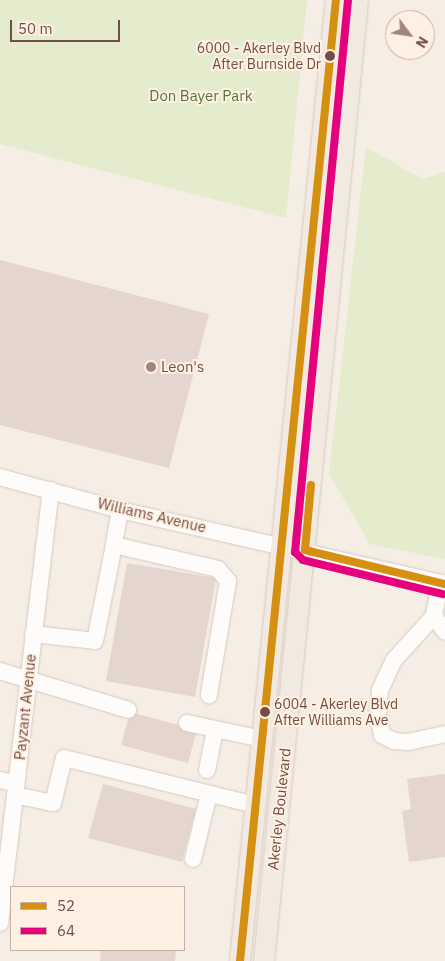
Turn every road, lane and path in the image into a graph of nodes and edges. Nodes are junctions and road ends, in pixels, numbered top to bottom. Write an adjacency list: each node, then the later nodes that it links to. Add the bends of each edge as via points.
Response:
1 (336, 0): 7 (main road, Akerley Boulevard)
2 (358, 0): 8 (main road, Akerley Boulevard)
3 (0, 477): 4 (street, Williams Avenue)
4 (51, 490): 5 (street, Williams Avenue); 12 (street, Payzant Avenue)
5 (120, 510): 6 (street); 7 (street, Williams Avenue)
6 (114, 545): 12 (street, via 95,641); 15 (street, via 218,569 228,581)
7 (280, 545): 8 (street, Williams Avenue); 20 (main road, Akerley Boulevard)
8 (304, 550): 9 (street, Williams Avenue); 30 (main road, Akerley Boulevard)
9 (443, 584): 10 (street)
10 (434, 616): 11 (street); 19 (street, via 394,660 380,690 378,716 382,734 394,741 408,742)
11 (445, 632)
12 (33, 634): 14 (street, Payzant Avenue)
13 (0, 673): 14 (street)
14 (28, 680): 16 (street); 23 (street, Payzant Avenue)
15 (209, 696)
16 (128, 710)
17 (187, 723): 18 (street)
18 (215, 730): 20 (street); 21 (street)
19 (445, 734)
20 (262, 739): 25 (main road, Akerley Boulevard)
21 (207, 770)
22 (0, 780): 23 (street)
23 (16, 790): 24 (street, via 53,803 64,758); 26 (street, Payzant Avenue)
24 (209, 794): 25 (street); 27 (street)
25 (255, 805): 29 (main road, Akerley Boulevard)
26 (6, 821): 28 (street, Payzant Avenue)
27 (193, 859)
28 (0, 924)
29 (240, 961)
30 (264, 961)

